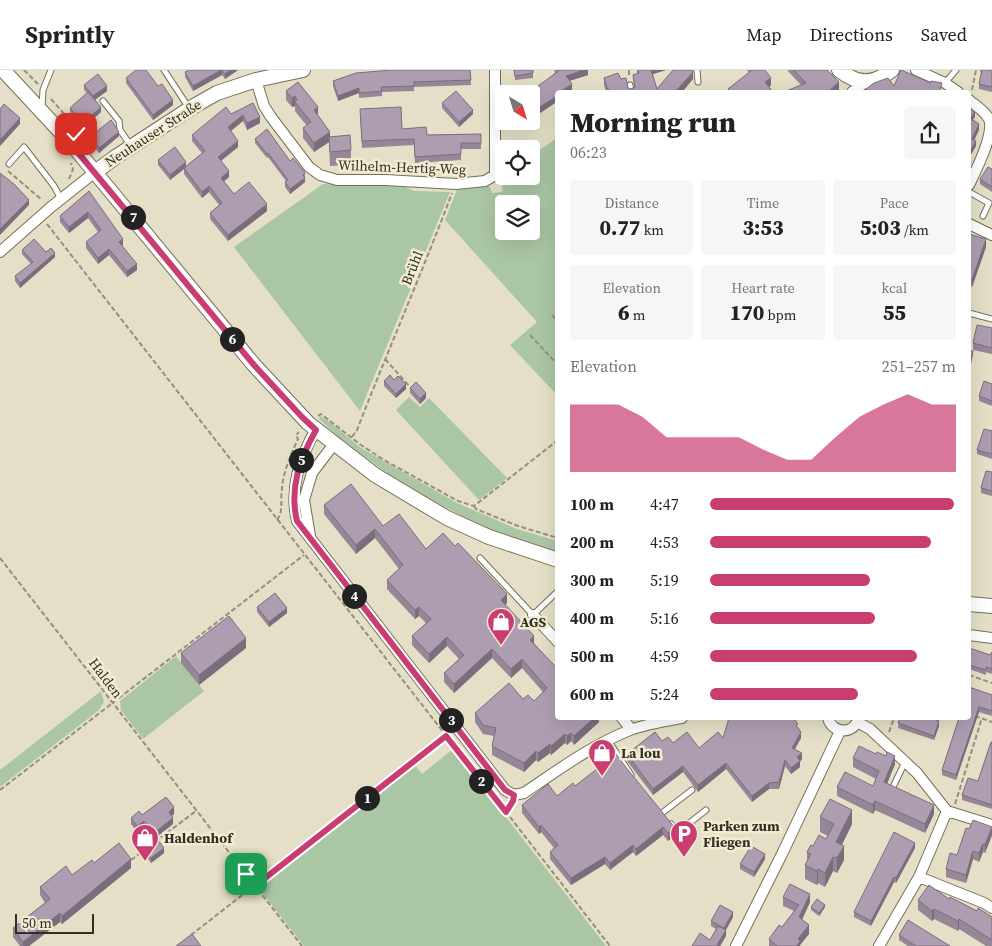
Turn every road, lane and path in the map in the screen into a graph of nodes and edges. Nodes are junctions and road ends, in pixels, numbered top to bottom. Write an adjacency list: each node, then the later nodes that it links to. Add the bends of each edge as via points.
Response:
1 (24, 70): 19 (path)
2 (51, 70): 19 (lane)
3 (164, 70): 26 (lane)
4 (303, 70): 13 (main road, Neuhauser Straße)
5 (495, 70): 36 (street, Wilhelm-Hertig-Weg, via 495,174 485,181)
6 (698, 70): 15 (lane)
7 (892, 70): 14 (main road, via 879,79)
8 (916, 70): 17 (street)
9 (956, 70): 17 (lane)
10 (976, 70): 16 (path)
11 (3, 72): 27 (main road)
12 (844, 74): 14 (main road, via 858,81); 21 (street)
13 (256, 80): 26 (main road, Neuhauser Straße, via 217,93); 36 (street, Wilhelm-Hertig-Weg, via 271,117 309,167 320,175 337,180)
14 (867, 81): 22 (street)
15 (698, 82)
16 (974, 82)
17 (945, 83): 23 (street)
18 (630, 85): 20 (lane)
19 (43, 90): 27 (lane); 29 (path, via 73,124)
20 (631, 90)
21 (848, 90)
22 (855, 90)
23 (955, 90)
24 (103, 101): 30 (lane, via 119,121 120,130)
25 (971, 102): 28 (street, via 987,116)
26 (189, 109): 30 (main road, Neuhauser Straße)
27 (42, 110): 31 (main road)
28 (991, 127): 35 (street, via 986,149)
29 (76, 134)
30 (131, 146): 34 (main road, Neuhauser Straße)
31 (75, 149): 34 (main road); 37 (path, via 66,156 73,169 67,183)
32 (9, 164): 39 (lane, via 24,147)
33 (7, 171): 40 (path)
34 (95, 172): 37 (street, Neuhauser Straße); 55 (main road, via 254,365)
35 (971, 181)
36 (456, 184): 51 (path, Brühl)
37 (73, 190): 39 (street, Neuhauser Straße)
38 (971, 193): 42 (lane, via 990,203)
39 (61, 199): 40 (street, Neuhauser Straße)
40 (51, 207): 41 (street, Neuhauser Straße)
41 (41, 216): 45 (street, Neuhauser Straße); 62 (path)
42 (983, 216)
43 (971, 225): 44 (street)
44 (992, 235)
45 (0, 252)
46 (971, 314): 49 (lane)
47 (552, 315): 48 (path)
48 (555, 318)
49 (992, 319)
50 (530, 335): 52 (path)
51 (385, 359): 53 (path); 56 (path, Brühl)
52 (555, 363)
53 (410, 387)
54 (321, 414): 56 (path)
55 (316, 430): 58 (main road); 61 (street, via 303,454 293,490 297,521)
56 (352, 437): 59 (path, via 411,475 458,501)
57 (555, 442): 59 (path)
58 (334, 444): 61 (street, via 312,474 304,500); 65 (main road, via 389,484 447,518 489,537)
59 (474, 506): 60 (path, via 518,526)
60 (555, 537)
61 (310, 540): 94 (street, via 505,790)
62 (304, 555): 75 (path); 86 (path)
63 (0, 558): 75 (path, Halden)
64 (480, 558): 69 (lane)
65 (555, 559)
66 (555, 594): 69 (lane)
67 (971, 604): 68 (main road)
68 (992, 606)
69 (533, 615): 72 (street)
70 (971, 635): 71 (street)
71 (992, 638)
72 (555, 639)
73 (971, 676): 74 (path)
74 (992, 683)
75 (112, 703): 92 (path); 97 (path, Halden)
76 (971, 715): 77 (path)
77 (982, 718): 83 (path); 100 (path)
78 (624, 720): 84 (street)
79 (673, 720): 84 (street)
80 (828, 720): 85 (street)
81 (858, 720): 85 (street, via 853,728); 88 (street)
82 (893, 720): 88 (path)
83 (992, 722)
84 (631, 729): 87 (street)
85 (840, 731): 109 (street)
86 (446, 736): 98 (path); 104 (path)
87 (608, 740): 90 (lane); 94 (street, via 524,793)
88 (886, 744): 89 (street)
89 (905, 762): 91 (lane); 100 (street)
90 (633, 777)
91 (892, 789)
92 (0, 790)
93 (692, 790): 99 (lane)
94 (514, 795): 98 (lane)
95 (656, 805): 99 (lane)
96 (706, 810): 99 (lane, via 678,832)
97 (196, 811): 102 (path); 104 (path, Halden)
98 (506, 812): 108 (path)
99 (662, 812)
100 (950, 812): 101 (street); 103 (street)
101 (992, 825)
102 (131, 860)
103 (919, 877): 105 (street); 110 (street)
104 (255, 886): 106 (path); 107 (path, Halden)
105 (992, 908)
106 (186, 940)
107 (302, 946)
108 (610, 946)
109 (736, 946)
110 (879, 946)

